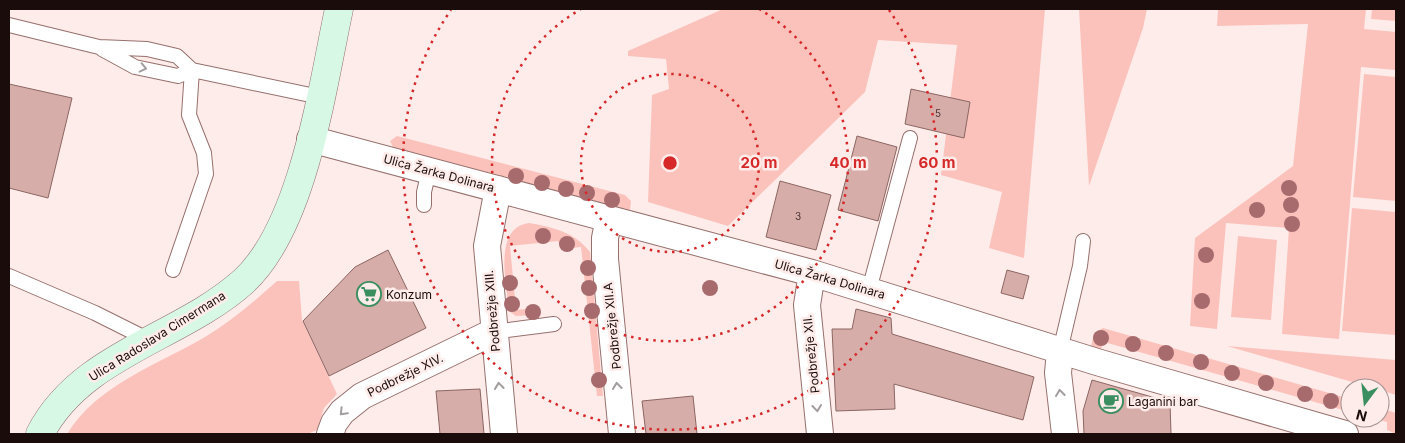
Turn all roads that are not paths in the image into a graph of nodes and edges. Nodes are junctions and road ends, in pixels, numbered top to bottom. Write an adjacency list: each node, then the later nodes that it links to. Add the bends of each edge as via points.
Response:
1 (339, 9): 5 (street, Ulica Radoslava Cimermana)
2 (9, 25): 3 (lane)
3 (99, 47): 4 (lane, via 146,49 177,56); 4 (lane, one-way to 4, via 135,67 178,76)
4 (192, 70): 5 (lane); 13 (lane, via 189,115 204,153 206,174)
5 (320, 97): 7 (street, Ulica Radoslava Cimermana)
6 (910, 138): 16 (lane)
7 (310, 139): 8 (street, Ulica Žarka Dolinara); 19 (street, Ulica Radoslava Cimermana, via 301,177 266,256 244,281 204,310)
8 (429, 170): 9 (street, Ulica Žarka Dolinara); 10 (lane)
9 (498, 189): 11 (street, Ulica Žarka Dolinara); 18 (street, Podbrežje XIII., via 487,246)
10 (424, 205)
11 (609, 218): 14 (street, Ulica Žarka Dolinara); 24 (street, Podbrežje XII.A, one-way to 11, via 605,259)
12 (1083, 241): 20 (lane)
13 (173, 270)
14 (812, 273): 16 (street, Ulica Žarka Dolinara); 25 (street, Podbrežje XII., one-way to 25, via 806,305)
15 (9, 276): 19 (lane)
16 (869, 290): 20 (street, Ulica Žarka Dolinara)
17 (554, 324): 18 (lane)
18 (493, 332): 22 (street, Podbrežje XIV., one-way to 22, via 362,396 342,412); 23 (street, Podbrežje XIII., one-way to 18)
19 (149, 340): 21 (street, Ulica Radoslava Cimermana, via 80,384 51,416)
20 (1060, 351): 26 (street, one-way to 20, via 1058,373); 27 (street, Ulica Žarka Dolinara)
21 (40, 434)
22 (330, 434)
23 (504, 434)
24 (622, 434)
25 (820, 434)
26 (1065, 434)
27 (1345, 434)

